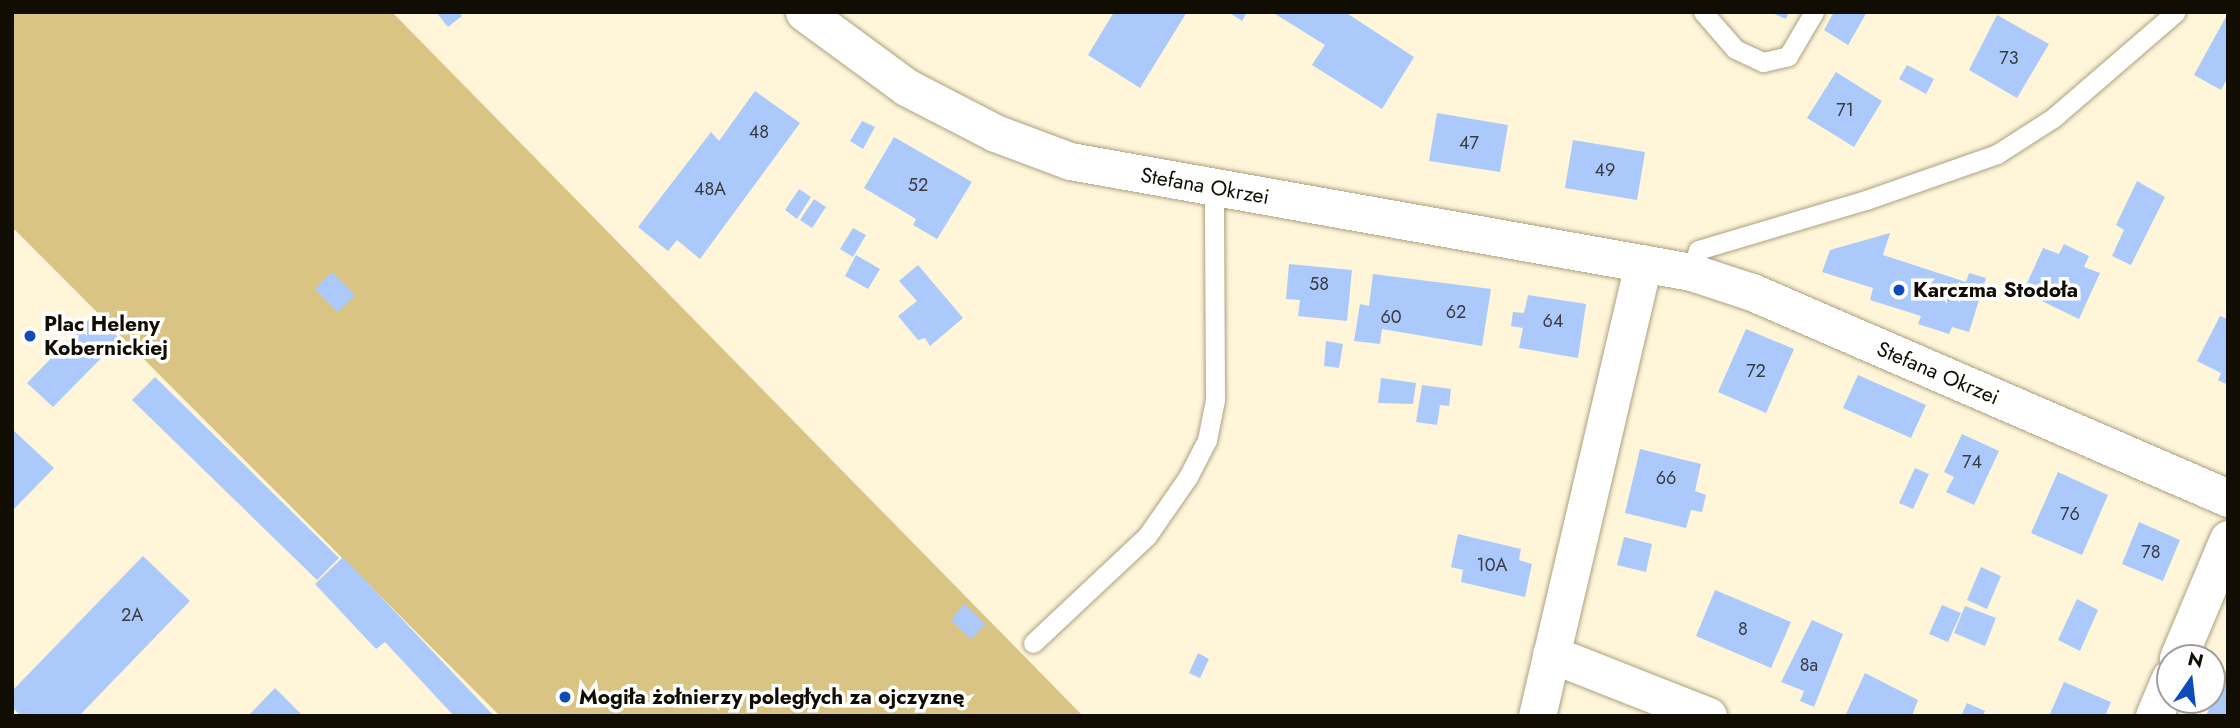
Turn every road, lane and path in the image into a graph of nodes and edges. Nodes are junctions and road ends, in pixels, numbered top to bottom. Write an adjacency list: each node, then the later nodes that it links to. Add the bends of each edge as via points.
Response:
1 (804, 12): 5 (street, Stefana Okrzei, via 906,87 995,133 1070,162)
2 (1703, 12): 3 (lane, via 1735,50 1763,62 1788,56)
3 (1814, 12)
4 (2176, 12): 7 (lane, via 2053,118 1997,154 1866,200 1698,250)
5 (1214, 189): 6 (street, Stefana Okrzei); 10 (lane, via 1215,400 1207,440 1147,536)
6 (1643, 263): 7 (street, Stefana Okrzei); 12 (street)
7 (1691, 272): 8 (street, Stefana Okrzei, via 1752,292)
8 (2228, 498)
9 (2228, 538): 11 (street)
10 (1033, 643)
11 (2184, 644)
12 (1551, 654): 13 (street); 14 (street)
13 (1537, 716)
14 (1708, 716)

